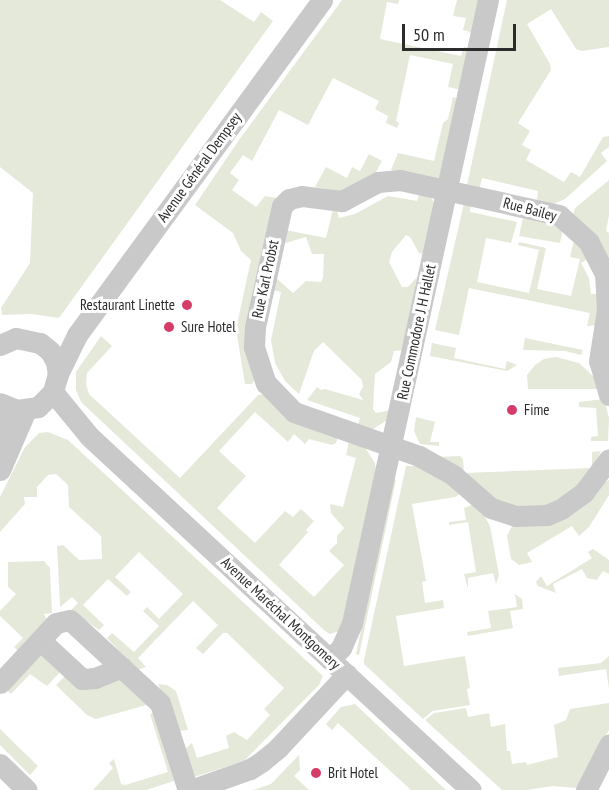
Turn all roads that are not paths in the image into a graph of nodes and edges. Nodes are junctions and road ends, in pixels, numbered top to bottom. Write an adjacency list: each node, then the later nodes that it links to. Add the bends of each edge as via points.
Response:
1 (322, 0): 4 (street, Avenue Général Dempsey)
2 (488, 0): 3 (street, Rue Commodore J H Hallet)
3 (448, 189): 7 (street, Rue Bailey, via 559,215 589,242 607,284 599,361); 11 (street, Rue Commodore J H Hallet); 11 (street, Rue Karl Probst, via 386,180 342,201 295,196 284,202 279,214 254,339 256,358 266,383 302,417)
4 (77, 335): 6 (street, via 66,334); 8 (street, Avenue Général Dempsey)
5 (3, 341): 6 (street, via 25,338)
6 (40, 343): 8 (street, Avenue Maréchal Montgomery, via 56,362)
7 (609, 395)
8 (44, 396): 9 (street, via 17,410); 13 (street, Avenue Général Dempsey); 15 (street, Avenue Maréchal Montgomery)
9 (0, 404): 10 (street)
10 (0, 445)
11 (391, 446): 12 (street, via 432,463 491,507 516,516 547,515 561,509 584,492); 15 (street, Rue Commodore J H Hallet, via 352,623 341,648)
12 (609, 459)
13 (0, 470)
14 (41, 641): 16 (street, via 82,679); 16 (street, via 56,623 70,620); 18 (street)
15 (330, 659): 17 (street, Avenue Maréchal Montgomery)
16 (122, 667): 22 (street, via 160,703)
17 (347, 674): 22 (street, via 261,762); 23 (street, Avenue Maréchal Montgomery)
18 (0, 683)
19 (609, 746): 24 (street)
20 (0, 765): 21 (street)
21 (27, 790)
22 (190, 790)
23 (471, 790)
24 (586, 790)

